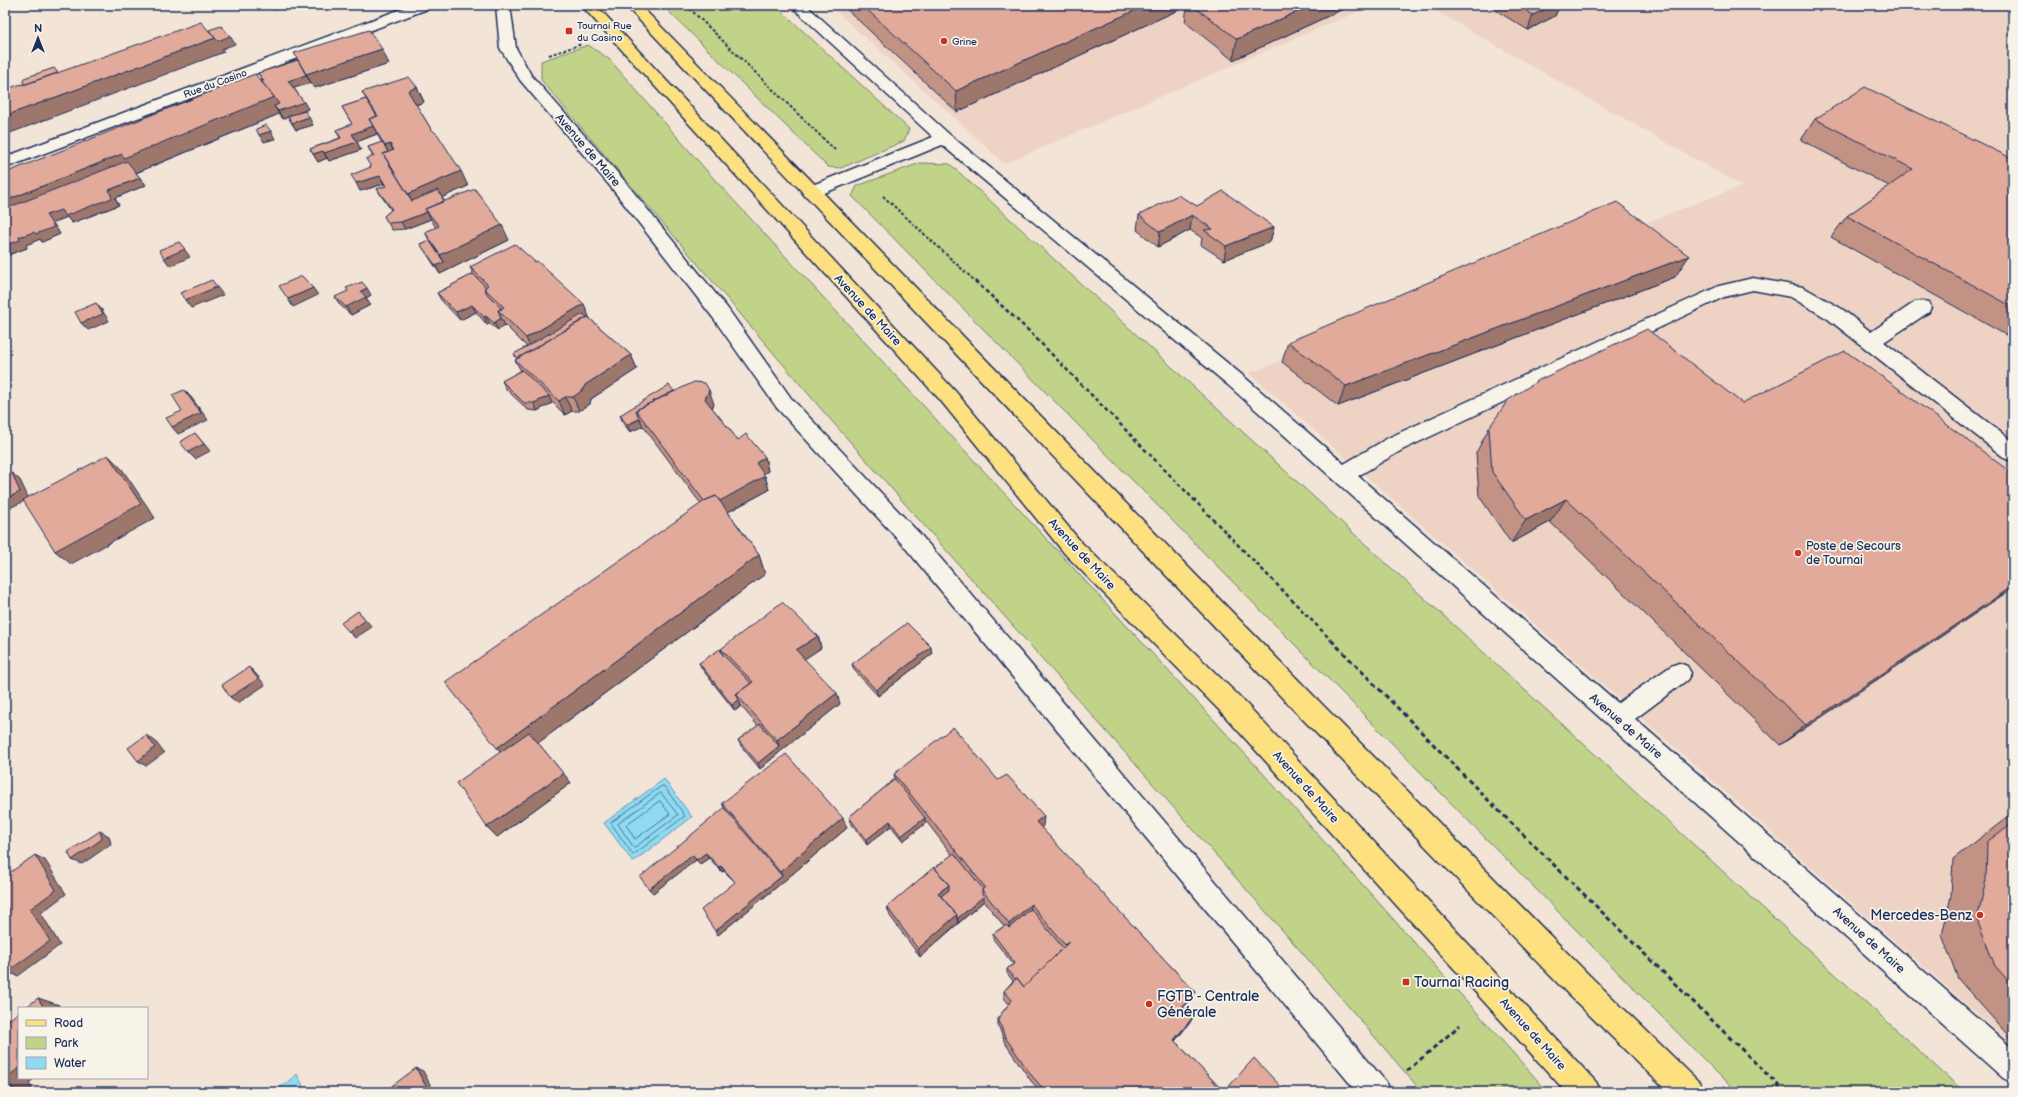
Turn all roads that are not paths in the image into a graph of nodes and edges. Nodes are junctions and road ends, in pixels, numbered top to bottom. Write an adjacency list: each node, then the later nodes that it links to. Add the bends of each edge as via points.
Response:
1 (425, 5): 7 (street, Rue du Casino)
2 (503, 5): 16 (street, Avenue de Maire, via 508,48 525,77 616,182 721,314 784,403 911,539)
3 (588, 5): 17 (main road, Avenue de Maire, via 948,396 1073,548 1230,704)
4 (632, 5): 8 (main road)
5 (796, 5): 6 (street, Avenue de Maire)
6 (944, 138): 8 (street); 12 (street, Avenue de Maire, via 1229,375)
7 (5, 163)
8 (811, 192): 18 (main road, via 1579,985)
9 (1922, 307): 10 (street)
10 (1871, 342): 11 (street); 12 (street, via 1835,314 1796,291 1753,284 1719,292 1395,444)
11 (2013, 453)
12 (1342, 475): 14 (street, Avenue de Maire)
13 (1679, 673): 14 (street)
14 (1618, 718): 15 (street, Avenue de Maire)
15 (2013, 1068)
16 (1376, 1092)
17 (1586, 1092)
18 (1689, 1092)

